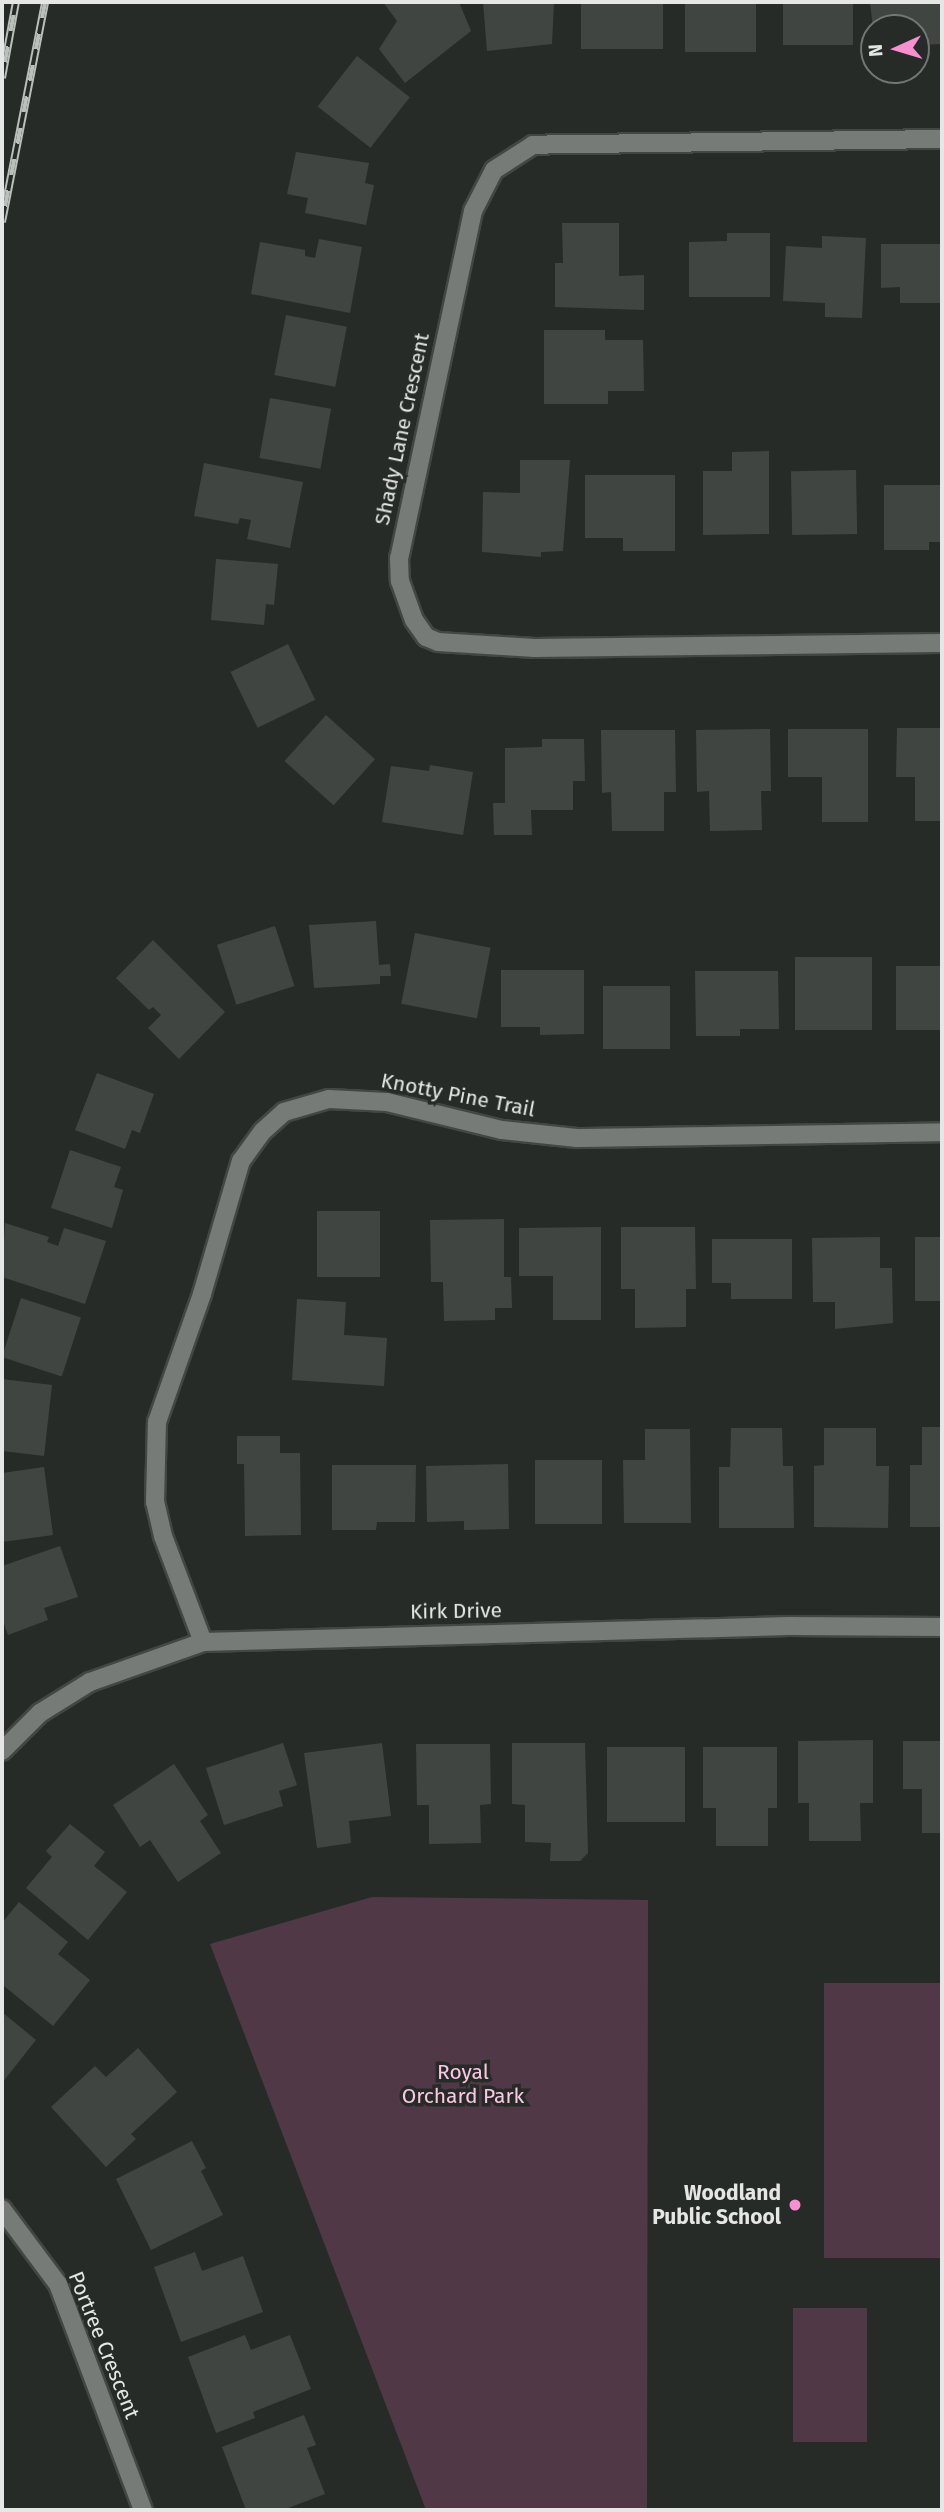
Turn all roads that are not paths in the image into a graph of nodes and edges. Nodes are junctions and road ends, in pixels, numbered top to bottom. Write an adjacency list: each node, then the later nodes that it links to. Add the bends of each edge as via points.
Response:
1 (942, 139): 2 (street, Shady Lane Crescent, via 533,145 494,170 473,211 399,558 400,581 414,620 426,637 447,643 535,648)
2 (942, 643)
3 (942, 1132): 5 (street, Knotty Pine Trail, via 577,1138 502,1130 387,1102 329,1099 284,1112 263,1130 241,1161 202,1294 157,1422 155,1502)
4 (942, 1627): 5 (street, Kirk Drive, via 789,1626)
5 (202, 1642): 6 (street, Kirk Drive, via 90,1682 40,1713)
6 (2, 1751)
7 (2, 2209): 8 (street, Portree Crescent, via 58,2284)
8 (144, 2510)

